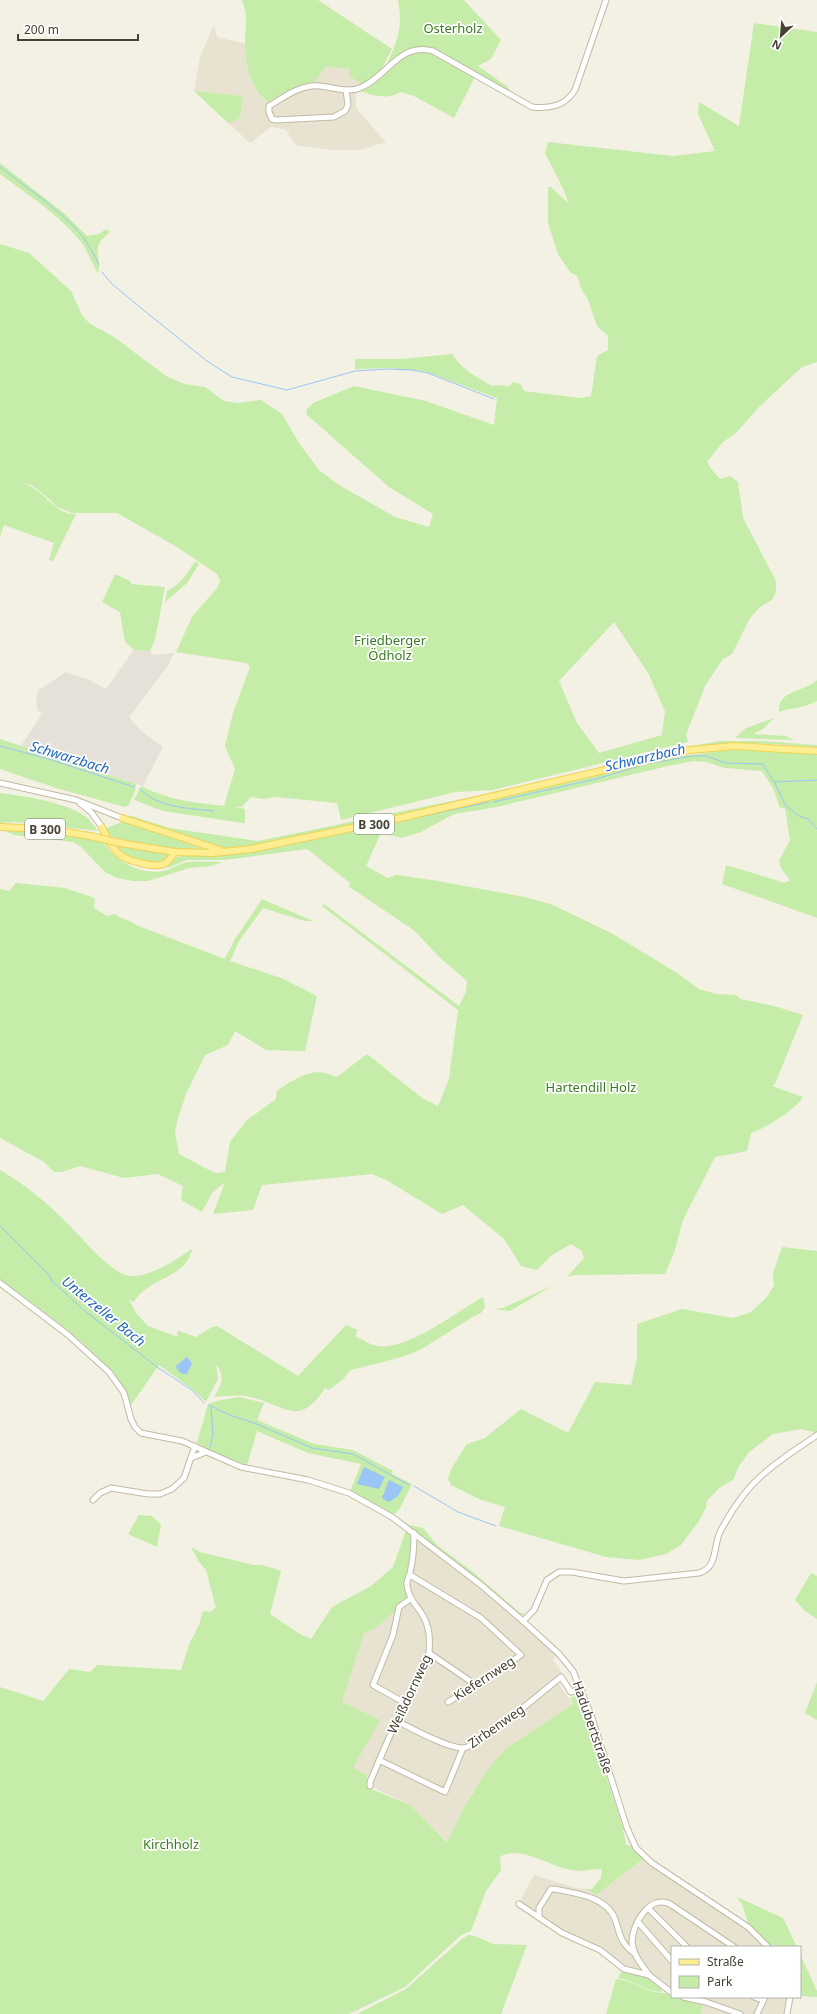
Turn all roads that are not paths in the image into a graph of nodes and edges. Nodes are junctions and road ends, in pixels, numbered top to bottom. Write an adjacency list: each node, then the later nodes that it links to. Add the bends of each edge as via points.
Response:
1 (606, 0): 2 (street, via 575,90 558,106 544,109 532,107 424,48 406,53 360,88)
2 (346, 90): 2 (street, via 324,86 300,88 269,106 269,112 272,119 276,120 334,117 345,111 348,105)
3 (817, 751): 10 (main road, B 300, via 735,746 690,750 400,818)
4 (0, 783): 5 (street)
5 (76, 800): 6 (street); 8 (street)
6 (122, 818): 10 (main road)
7 (0, 827): 9 (main road, B 300, bridge, via 48,829)
8 (102, 827): 9 (main road, via 118,853 133,861 160,865)
9 (175, 852): 10 (main road, B 300)
10 (230, 852)
11 (0, 1283): 13 (street, Hadubertstraße, via 66,1334 109,1372 124,1393 135,1428 141,1433)
12 (817, 1435): 20 (street, via 766,1471 752,1485 720,1532 712,1562 706,1570 699,1573 624,1581 559,1572 547,1580 534,1610)
13 (194, 1446): 14 (street, Hadubertstraße); 15 (street)
14 (206, 1452): 15 (street); 17 (street, Hadubertstraße, via 241,1467 322,1484 349,1493 375,1507)
15 (191, 1458): 16 (street, via 184,1478 172,1490 148,1494 111,1488 100,1493)
16 (94, 1500)
17 (414, 1534): 18 (street); 20 (street, Hadubertstraße)
18 (410, 1575): 19 (street, via 406,1583); 22 (street, Kiefernweg, via 481,1618 521,1655)
19 (410, 1599): 21 (street, Weißdornweg, via 428,1627); 25 (street, via 399,1607 393,1635 372,1685)
20 (523, 1621): 23 (street, Hadubertstraße, via 567,1662)
21 (429, 1653): 22 (street); 25 (street, Weißdornweg)
22 (476, 1684): 24 (street, Kiefernweg)
23 (582, 1689): 27 (street, Zirbenweg, via 571,1692 561,1677 487,1736 472,1746); 36 (street, Hadubertstraße, via 627,1828 636,1848 652,1863 748,1927)
24 (448, 1702)
25 (405, 1703): 26 (street, Weißdornweg)
26 (397, 1721): 27 (street, Zirbenweg); 28 (street, Weißdornweg)
27 (463, 1748): 28 (street, via 445,1792)
28 (379, 1760): 29 (street, Weißdornweg)
29 (370, 1786)
30 (519, 1904): 32 (street)
31 (648, 1908): 33 (street); 34 (street); 35 (street, via 666,1902)
32 (539, 1917): 37 (street, via 539,1908 551,1889 592,1898 613,1915 620,1938 625,1946); 39 (street, via 562,1933 600,1950 624,1969)
33 (638, 1922): 37 (street, via 633,1934); 38 (street)
34 (686, 1946)
35 (732, 1946)
36 (767, 1946)
37 (634, 1952): 39 (street)
38 (671, 1960)
39 (649, 1975): 40 (street)
40 (671, 1992)
41 (688, 1998): 44 (street)
42 (790, 1998): 46 (street)
43 (764, 1999): 45 (street)
44 (740, 2014)
45 (758, 2014)
46 (787, 2014)

